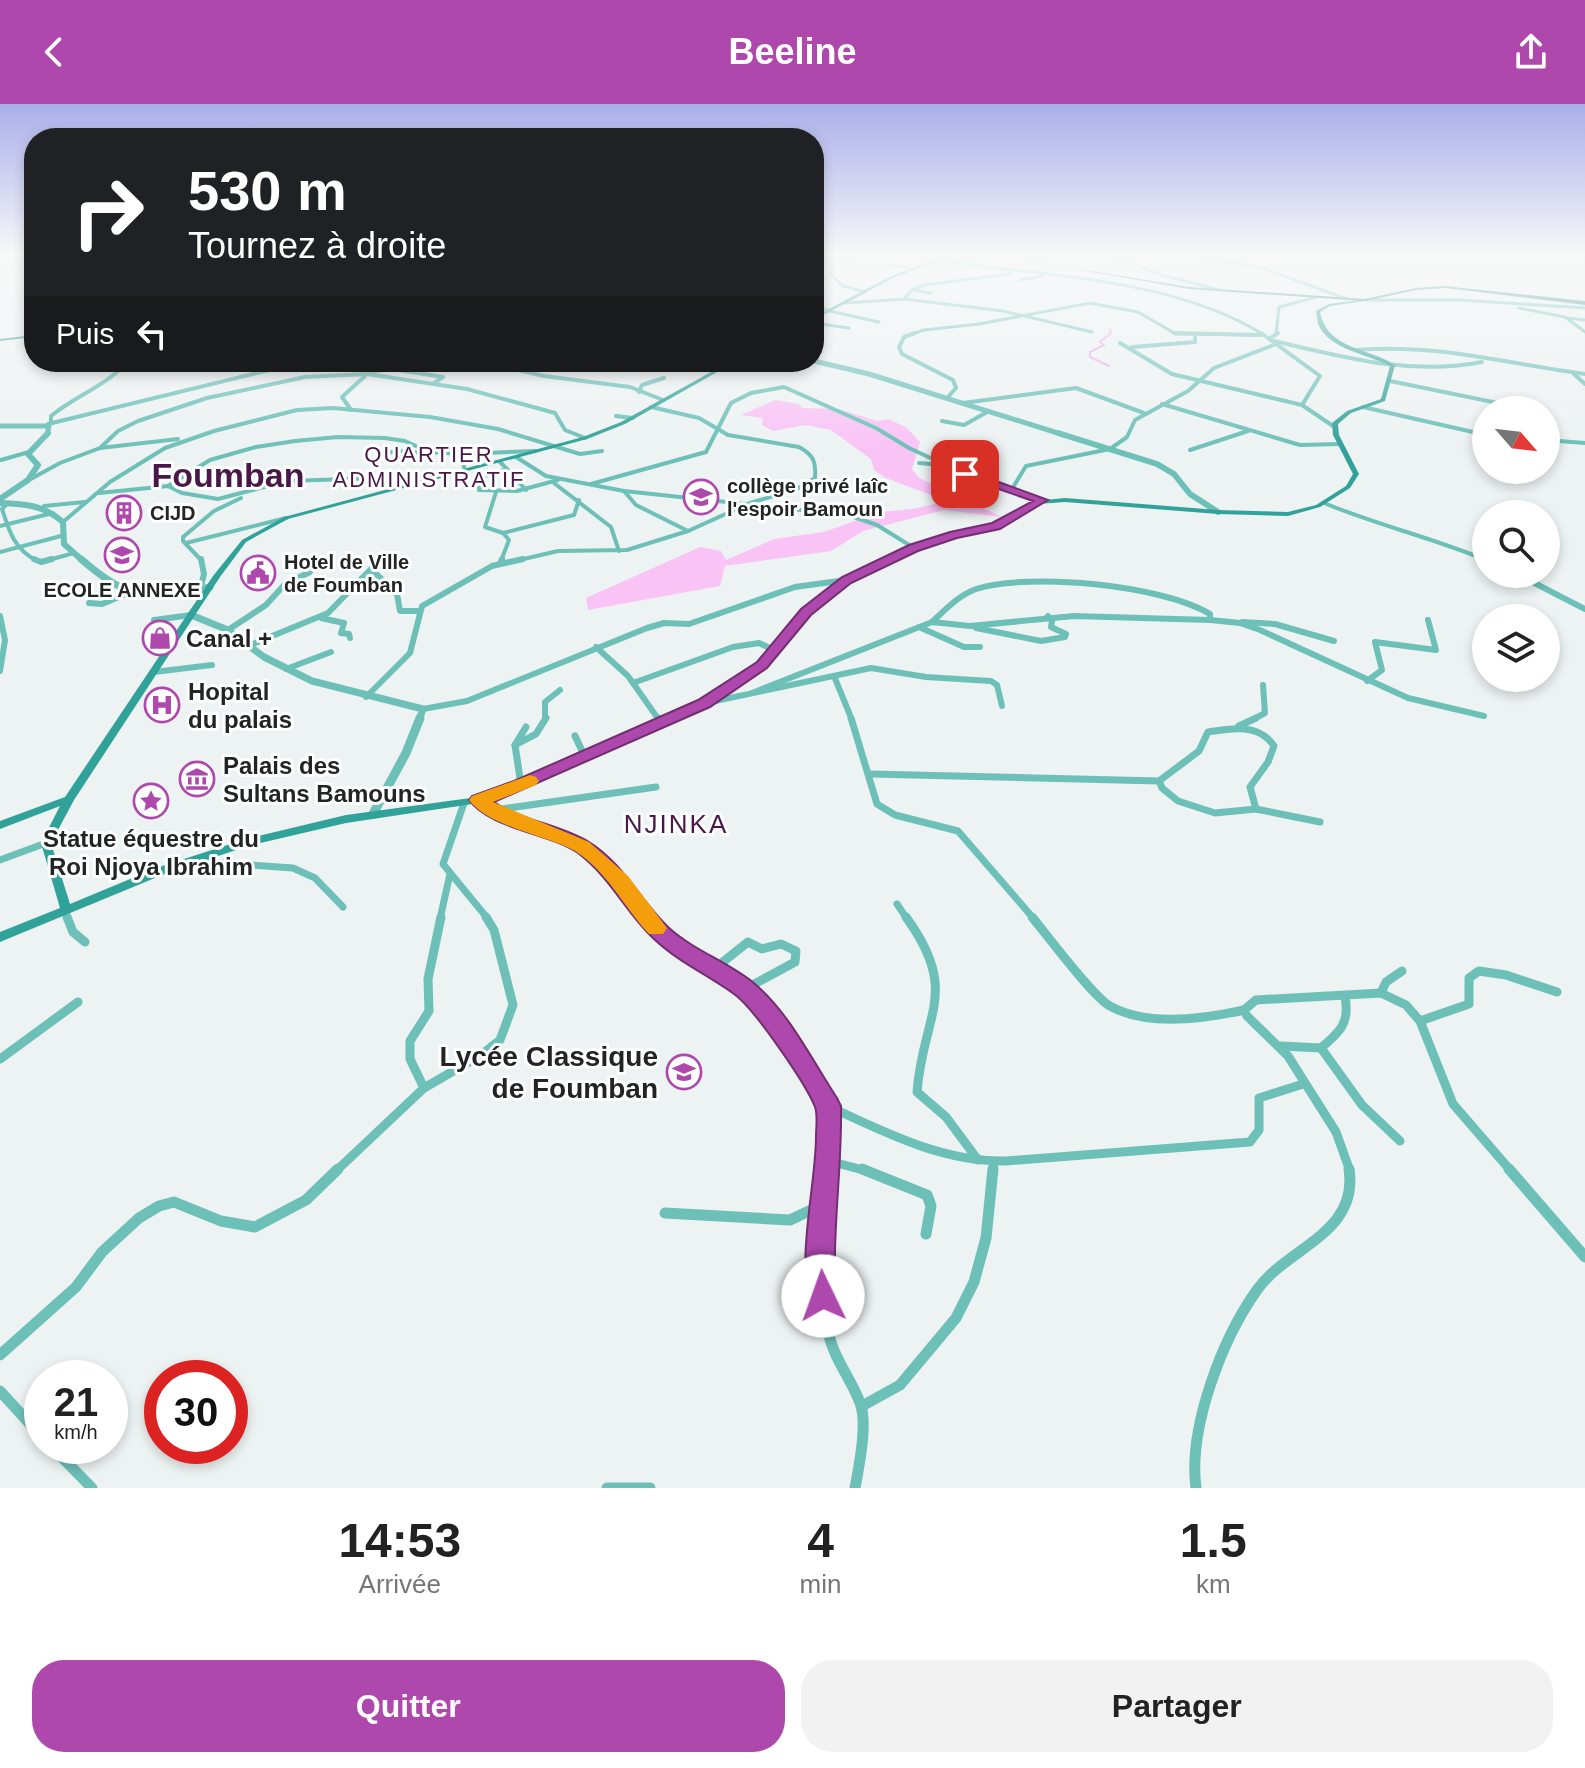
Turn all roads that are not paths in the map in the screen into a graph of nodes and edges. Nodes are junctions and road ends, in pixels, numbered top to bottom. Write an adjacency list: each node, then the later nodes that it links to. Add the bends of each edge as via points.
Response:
1 (868, 320): 8 (street)
2 (1001, 320): 42 (street, via 924,330 900,342 902,354 953,380 956,388)
3 (1042, 320): 11 (street)
4 (1155, 320): 13 (street, via 1170,333)
5 (1234, 320): 12 (street)
6 (1277, 320): 16 (street, via 1278,334)
7 (1320, 320): 21 (main road, via 1325,333)
8 (879, 322)
9 (824, 323): 10 (street)
10 (849, 328)
11 (1092, 332)
12 (1263, 334): 13 (street); 16 (street)
13 (1195, 336): 18 (street, via 1195,342)
14 (24, 337): 15 (main road)
15 (0, 340)
16 (1272, 341): 24 (street, via 1376,365); 38 (street, via 1250,356 1216,366); 47 (street, via 1320,376)
17 (1120, 343): 19 (street)
18 (1175, 345): 19 (street); 20 (street)
19 (1132, 347): 36 (street, via 1157,369)
20 (1188, 350)
21 (1357, 350): 22 (street, via 1408,348); 24 (main road)
22 (1489, 361): 24 (street, via 1461,366); 32 (street)
23 (824, 363): 42 (street)
24 (1391, 363): 37 (main road)
25 (1155, 371): 36 (street)
26 (117, 372): 58 (street, via 66,403)
27 (261, 372): 52 (street)
28 (376, 372): 33 (street)
29 (411, 372): 40 (street, via 443,377)
30 (532, 372): 41 (street)
31 (715, 372): 44 (main road)
32 (1572, 373): 34 (street); 39 (street)
33 (365, 374): 40 (street); 51 (street, via 342,397); 70 (street, via 305,377 207,398 125,427)
34 (1585, 374)
35 (664, 378): 41 (street, via 642,385)
36 (1184, 378): 38 (street)
37 (1390, 381): 43 (street); 50 (main road, via 1383,400)
38 (1200, 382): 46 (street); 47 (street)
39 (1585, 384)
40 (431, 385): 65 (street, via 548,410 558,415 564,429)
41 (639, 392): 44 (street)
42 (947, 398): 45 (street)
43 (1472, 398)
44 (663, 400): 49 (main road)
45 (963, 403): 53 (street); 54 (street, via 1076,388)
46 (1162, 404): 54 (street); 62 (street)
47 (1302, 405): 60 (street)
48 (106, 406): 52 (street)
49 (651, 407): 56 (main road); 61 (street, via 699,418)
50 (1363, 407): 60 (main road); 63 (street)
51 (351, 410): 64 (street, via 297,410); 69 (street, via 467,422)
52 (101, 411): 58 (street)
53 (989, 411): 57 (street, via 964,425); 71 (street)
54 (1144, 413): 71 (street, via 1132,423 1127,437)
55 (616, 416): 56 (street)
56 (633, 418): 65 (main road)
57 (942, 421)
58 (49, 423): 59 (street); 75 (street, via 47,437)
59 (0, 426)
60 (1333, 426): 68 (main road)
61 (717, 431): 83 (street, via 734,401 784,387); 91 (street, via 710,448 699,455); 103 (street, via 799,447 816,462 815,478 808,484)
62 (1262, 432): 68 (street, via 1300,445); 72 (street, via 1241,431)
63 (1472, 432)
64 (192, 437): 70 (street); 98 (street, via 145,458)
65 (585, 438): 69 (main road)
66 (1560, 441): 67 (street)
67 (1585, 443)
68 (1340, 444): 104 (main road, via 1356,474 1348,487)
69 (560, 446): 73 (main road); 74 (street, via 580,454)
70 (100, 448): 89 (street)
71 (1110, 449): 93 (street, via 1026,466); 106 (street, via 1168,469 1190,494)
72 (1190, 450)
73 (541, 451): 78 (street); 79 (main road)
74 (602, 451)
75 (29, 452): 80 (street); 89 (street, via 39,468)
76 (380, 453): 77 (street)
77 (441, 454): 78 (street); 92 (street, via 385,438 295,441 210,460)
78 (461, 454): 85 (street)
79 (516, 457): 81 (main road); 90 (street)
80 (1, 460)
81 (500, 462): 84 (street); 85 (main road)
82 (919, 463): 83 (street)
83 (951, 467): 86 (street)
84 (507, 469): 94 (street); 97 (street, via 479,480 479,490)
85 (465, 471): 87 (main road)
86 (960, 471): 88 (street); 93 (street)
87 (442, 476): 95 (street, via 296,480); 108 (main road)
88 (947, 476)
89 (29, 480): 101 (street)
90 (556, 481): 91 (street); 94 (street); 99 (street)
91 (591, 484): 96 (street)
92 (168, 486): 95 (street, via 210,499); 98 (street)
93 (1012, 489): 100 (street)
94 (526, 490): 97 (street)
95 (255, 491): 115 (street, via 214,511 183,537)
96 (624, 491): 103 (street); 112 (street, via 636,505)
97 (496, 492): 113 (street, via 485,529)
98 (97, 493): 102 (street)
99 (579, 500): 113 (street, via 574,515); 118 (street, via 611,527)
100 (1042, 500): 106 (main road); 117 (main road, via 996,526)
101 (3, 501): 105 (street); 110 (street)
102 (85, 502): 105 (street); 109 (street)
103 (750, 503): 112 (street); 117 (street, via 863,519)
104 (1324, 503): 106 (main road, via 1288,514); 121 (street)
105 (44, 506): 107 (street)
106 (1218, 512)
107 (53, 513): 109 (street); 110 (street)
108 (286, 518): 115 (street); 125 (main road, via 244,541)
109 (63, 522): 114 (street)
110 (8, 524): 111 (street); 116 (street)
111 (0, 526)
112 (688, 531): 118 (street)
113 (503, 533): 122 (street, via 510,544)
114 (61, 536): 116 (street); 120 (street)
115 (186, 543): 127 (street, via 205,567)
116 (16, 547): 119 (street); 120 (street, via 41,562)
117 (914, 548): 124 (main road)
118 (619, 551): 122 (street, via 558,551)
119 (0, 552)
120 (74, 553): 129 (street)
121 (1472, 554)
122 (500, 563): 133 (street, via 438,595)
123 (310, 572): 145 (street, via 285,584 266,605)
124 (846, 580): 149 (street, via 795,587 697,621 657,625); 151 (main road, via 806,612)
125 (210, 587): 127 (street); 131 (main road)
126 (1544, 588): 132 (street)
127 (200, 590): 128 (street)
128 (185, 593): 129 (street); 131 (street)
129 (126, 594): 130 (street)
130 (89, 603)
131 (200, 603): 134 (main road)
132 (1585, 609)
133 (420, 611): 137 (street, via 400,611 397,594 371,569); 163 (street, via 410,653)
134 (191, 615): 138 (street); 145 (street); 156 (main road)
135 (0, 616): 155 (street, via 5,640)
136 (1048, 616): 139 (street); 143 (street); 143 (street, via 1051,627 1065,637 1041,641)
137 (319, 618): 146 (street, via 344,623 340,632); 148 (street)
138 (154, 620)
139 (1210, 620): 141 (street, via 1202,608 1164,597 1033,582 973,590); 142 (street)
140 (1428, 620): 158 (street, via 1436,650 1375,642 1382,670)
141 (932, 622): 143 (street); 144 (street)
142 (1240, 623): 147 (street, via 1267,621); 158 (street)
143 (970, 626)
144 (919, 627): 150 (street, via 964,647); 162 (street)
145 (228, 630): 148 (street)
146 (350, 638)
147 (1334, 641)
148 (248, 646): 154 (street)
149 (596, 647): 159 (street); 166 (street, via 481,697)
150 (980, 647)
151 (776, 651): 159 (street, via 751,644); 164 (main road, via 753,673)
152 (331, 652): 154 (street)
153 (212, 665): 156 (street)
154 (286, 669): 163 (street)
155 (0, 671)
156 (154, 672): 178 (main road)
157 (834, 676): 162 (street); 165 (street, via 877,668 991,681); 174 (street)
158 (1367, 681): 167 (street, via 1426,704)
159 (633, 683): 168 (street)
160 (1263, 685): 170 (street, via 1265,713)
161 (560, 690): 172 (street, via 545,702 546,724)
162 (752, 693): 164 (street)
163 (366, 697): 166 (street)
164 (704, 703): 168 (main road)
165 (1002, 706)
166 (423, 709): 183 (street)
167 (1484, 716)
168 (662, 723): 173 (main road)
169 (526, 727): 172 (street)
170 (1236, 727): 175 (street, via 1208,732 1199,751); 181 (street, via 1266,735 1274,746 1250,787)
171 (575, 736): 173 (street)
172 (515, 745): 176 (street)
173 (585, 757): 176 (main road)
174 (871, 774): 175 (street); 202 (street, via 873,797 882,809 958,831 1107,1005 1138,1015 1207,1017)
175 (1159, 781): 181 (street, via 1170,796 1192,807 1215,813)
176 (521, 785): 179 (main road)
177 (656, 787): 182 (street)
178 (69, 799): 185 (main road); 186 (main road)
179 (479, 800): 180 (main road); 182 (street)
180 (464, 803): 183 (main road); 189 (street, via 443,864)
181 (1256, 809): 184 (street)
182 (493, 810): 195 (street, via 583,847 621,882 662,934)
183 (373, 814): 188 (main road)
184 (1320, 822)
185 (0, 825)
186 (46, 843): 187 (street); 192 (main road)
187 (0, 860)
188 (189, 861): 191 (street, via 293,868 315,878); 192 (main road)
189 (450, 874): 208 (street, via 428,979 429,1011 410,1041 410,1059); 208 (street, via 491,923 513,1005 500,1040)
190 (897, 904): 211 (street, via 933,960 935,973 933,1021 917,1092 946,1117)
191 (343, 907)
192 (66, 909): 193 (main road); 194 (street, via 72,933)
193 (0, 937)
194 (85, 942)
195 (714, 969): 197 (street); 197 (street, via 748,942 762,949 781,944 796,951 795,962)
196 (1402, 971): 199 (street)
197 (745, 989): 209 (street, via 768,1012)
198 (1557, 992): 203 (street, via 1479,971 1469,978 1469,1004)
199 (1381, 993): 200 (street); 203 (street, via 1406,1005)
200 (1345, 997): 202 (street, via 1266,999); 205 (street, via 1347,1025)
201 (78, 1002): 206 (street)
202 (1244, 1010): 204 (street)
203 (1420, 1021): 217 (street, via 1453,1104)
204 (1281, 1046): 205 (street); 207 (street)
205 (1321, 1048): 210 (street, via 1362,1105)
206 (0, 1059)
207 (1303, 1084): 213 (street, via 1259,1098 1259,1130 1250,1142); 227 (street, via 1336,1128 1351,1188 1347,1205 1336,1223 1259,1286 1241,1315 1199,1429 1192,1461)
208 (424, 1088): 218 (street, via 306,1200 275,1219 255,1227 221,1221 174,1202 139,1218 102,1252 76,1287)
209 (828, 1106): 211 (street, via 945,1154); 212 (street)
210 (1400, 1141)
211 (978, 1160): 213 (street)
212 (829, 1161): 214 (street); 216 (street, via 927,1195 931,1206)
213 (994, 1162): 220 (street, via 986,1238 974,1282 956,1318 900,1385)
214 (824, 1204): 215 (street, via 790,1220); 220 (street, via 821,1253 830,1340)
215 (665, 1213)
216 (926, 1234)
217 (1585, 1257)
218 (0, 1355)
219 (0, 1391): 221 (street)
220 (862, 1406): 226 (street)
221 (24, 1417)
222 (69, 1464): 223 (street)
223 (92, 1488)
224 (607, 1488): 225 (street)
225 (650, 1488)
226 (855, 1488)
227 (1196, 1488)

